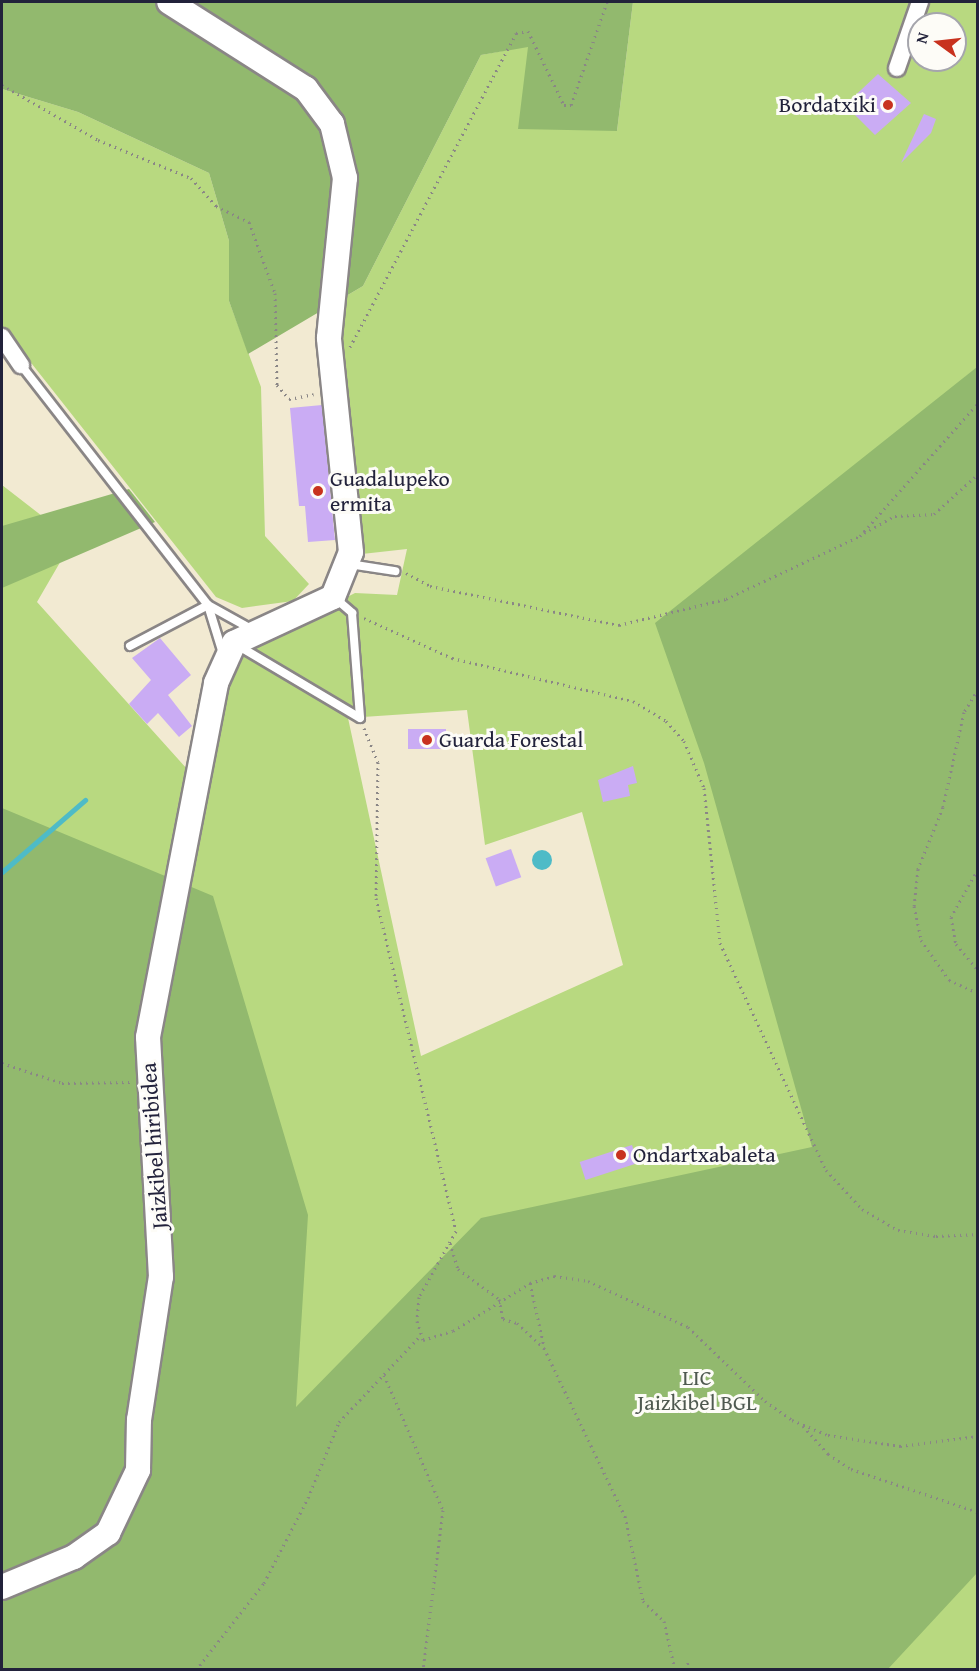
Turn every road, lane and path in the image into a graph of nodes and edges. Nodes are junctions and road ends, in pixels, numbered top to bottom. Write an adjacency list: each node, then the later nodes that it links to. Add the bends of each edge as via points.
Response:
1 (169, 2): 9 (street, via 306,88 332,124 345,178 327,312)
2 (608, 2): 7 (path, via 571,105 564,105 528,31 516,33)
3 (920, 2): 4 (street)
4 (897, 68)
5 (2, 85): 9 (path, via 98,140 191,178 216,206 249,222 275,293 275,370 282,394 311,396)
6 (2, 337): 8 (street)
7 (345, 358)
8 (21, 365): 16 (lane)
9 (334, 382): 13 (street, via 351,525)
10 (978, 403): 12 (path)
11 (978, 474): 12 (path, via 934,514 895,516)
12 (860, 536): 14 (path, via 726,599 619,625 430,586)
13 (348, 564): 14 (lane); 15 (street)
14 (395, 571)
15 (333, 597): 17 (lane); 18 (street)
16 (208, 605): 18 (lane); 18 (lane); 19 (lane)
17 (352, 613): 21 (lane); 27 (path, via 452,658 633,701 666,721 684,741 704,788 720,944 826,1170 862,1209 898,1230 936,1236)
18 (237, 644): 21 (lane); 26 (street, Jaizkibel hiribidea, via 154,998)
19 (130, 646)
20 (978, 689): 24 (path, via 964,712 944,807 918,869 914,906 921,940 949,980)
21 (360, 717): 28 (path, via 378,762 376,898 456,1231)
22 (978, 869): 23 (path, via 951,917 956,944)
23 (978, 970)
24 (978, 993)
25 (2, 1063): 26 (path, via 62,1083)
26 (146, 1082): 37 (street, Jaizkibel hiribidea, via 160,1277 139,1420 138,1470 120,1518 90,1549)
27 (978, 1234)
28 (450, 1241): 30 (path, via 452,1262); 31 (path, via 420,1297)
29 (530, 1283): 30 (path); 32 (path); 34 (path, via 554,1276 616,1289 688,1327 765,1401)
30 (499, 1299): 31 (path, via 453,1331 423,1340); 32 (path, via 503,1319 517,1323)
31 (421, 1335): 33 (path)
32 (544, 1348): 41 (path, via 625,1516 644,1601 664,1621)
33 (384, 1375): 39 (path, via 339,1422 308,1498 264,1582); 40 (path, via 442,1510)
34 (802, 1424): 35 (path, via 869,1445); 36 (path, via 828,1454 851,1469)
35 (978, 1437)
36 (978, 1512)
37 (2, 1587)
38 (689, 1659): 42 (path)
39 (196, 1670)
40 (423, 1670)
41 (675, 1670)
42 (686, 1670)

